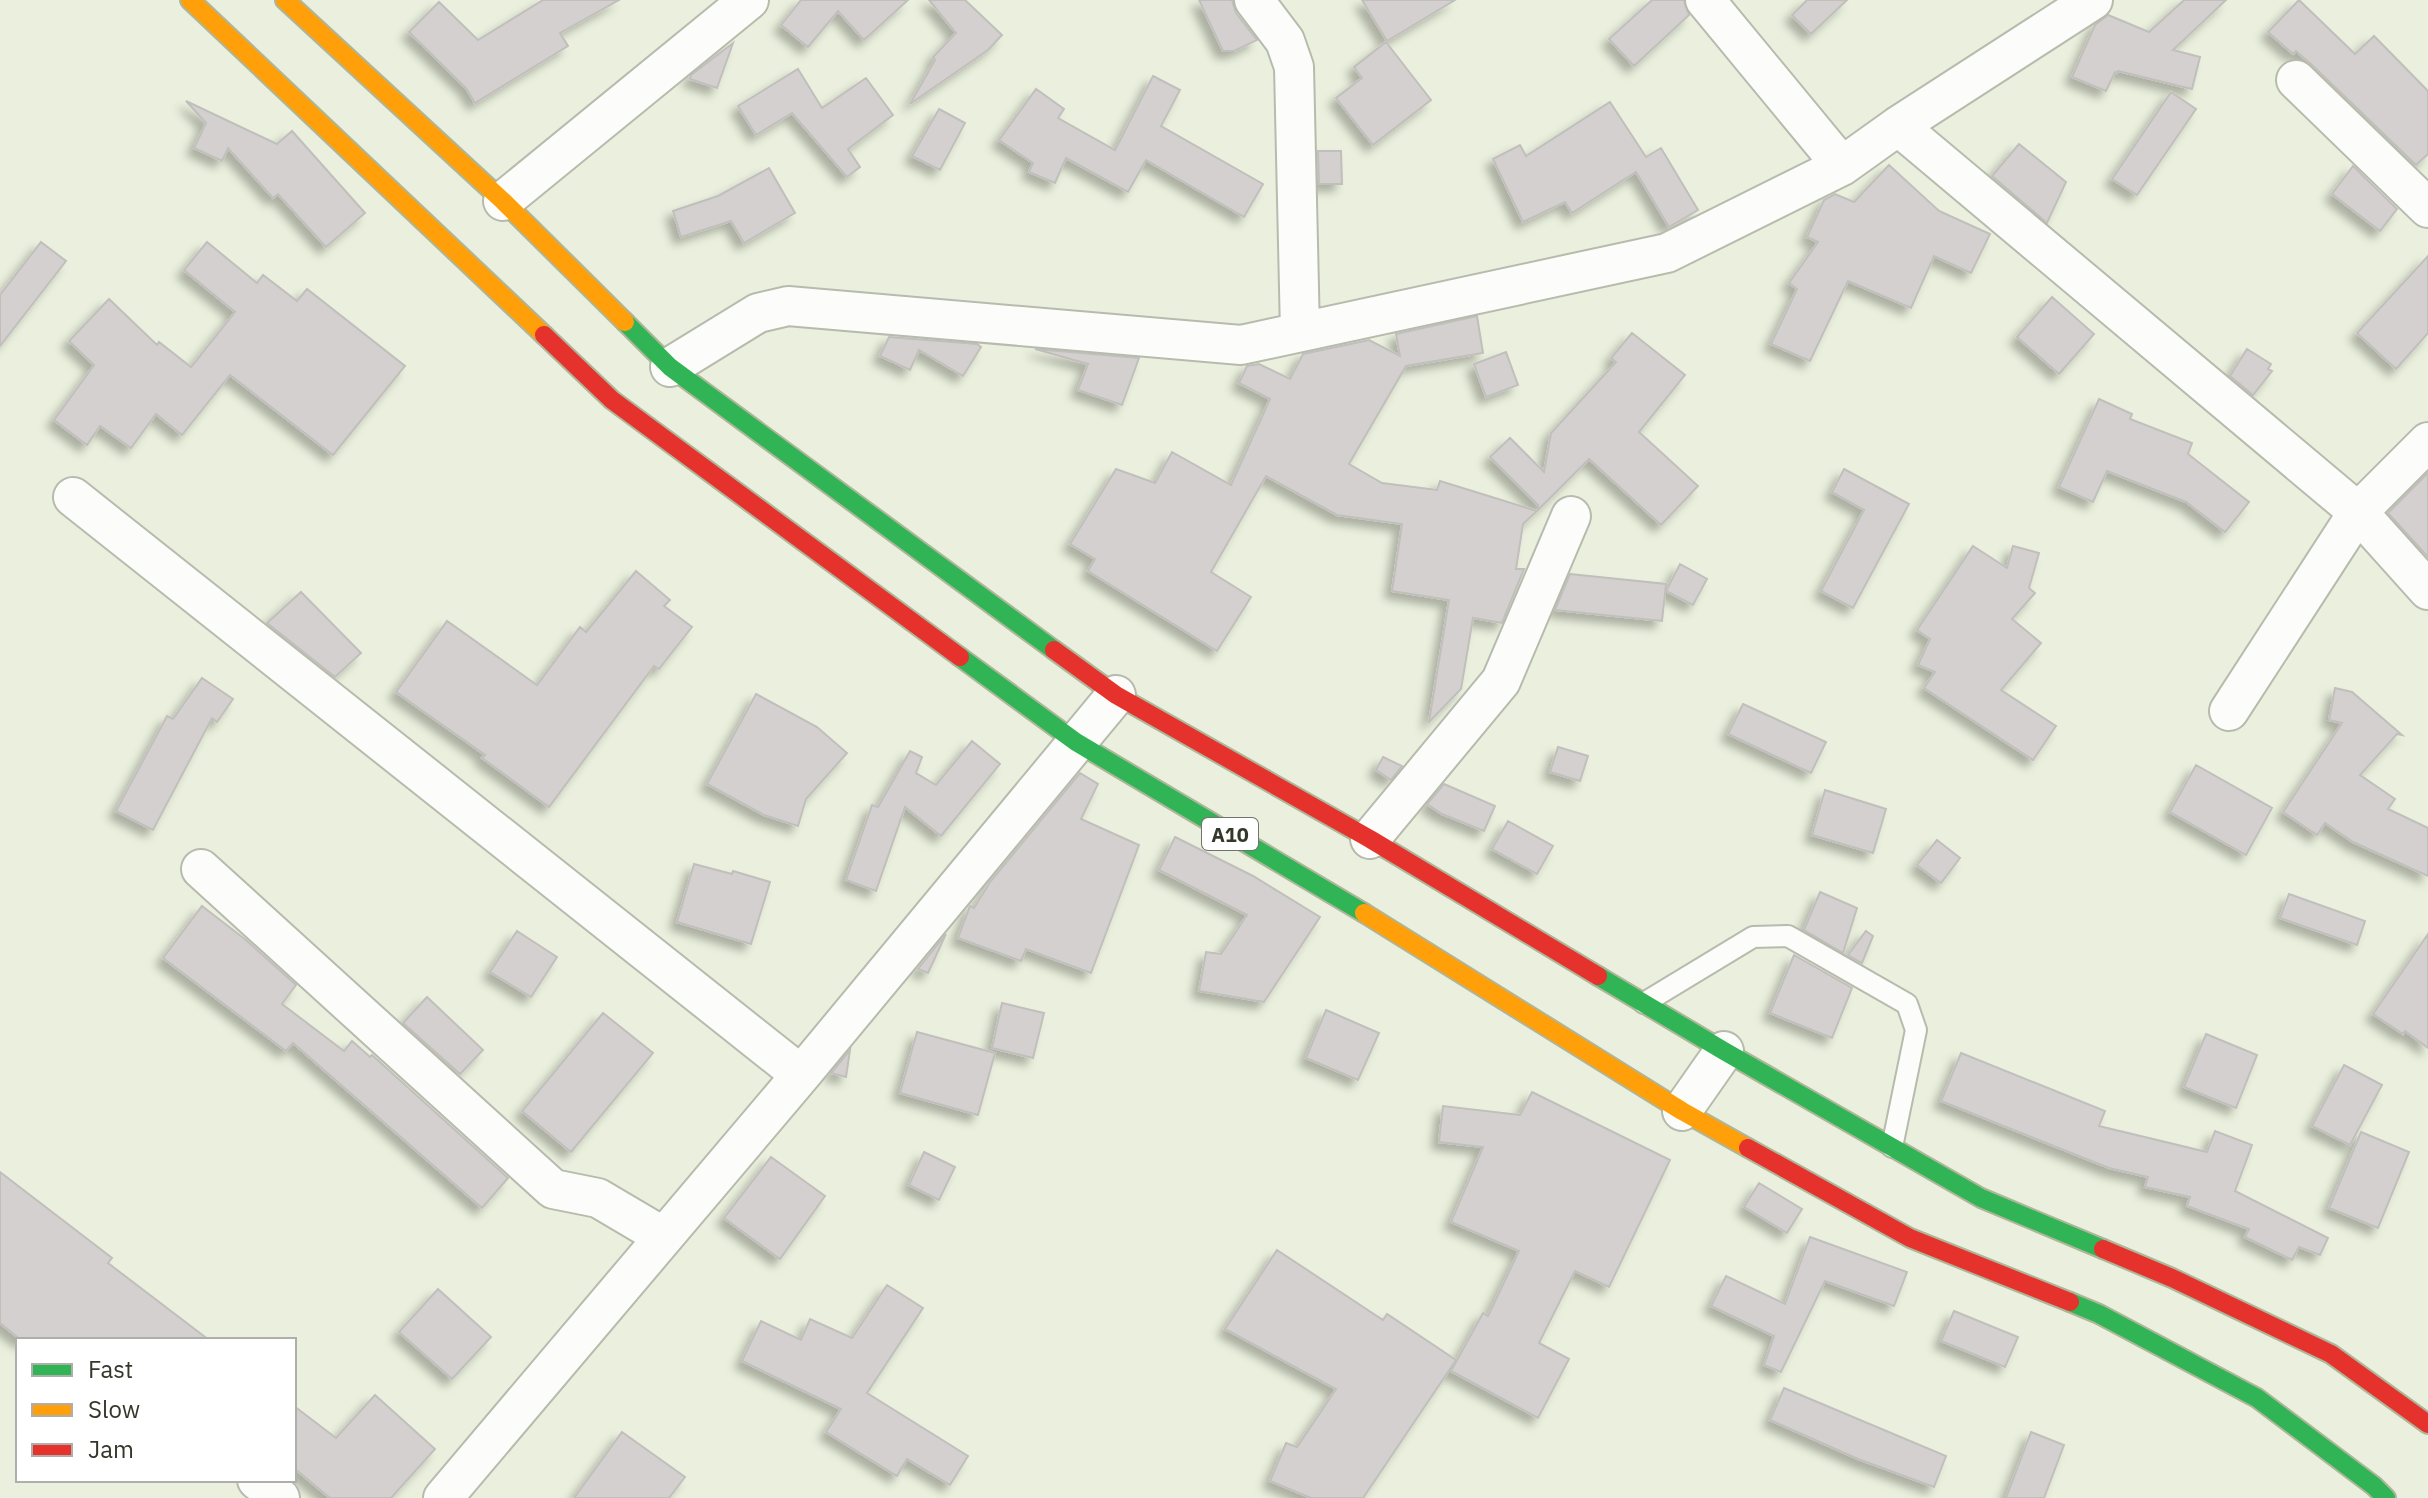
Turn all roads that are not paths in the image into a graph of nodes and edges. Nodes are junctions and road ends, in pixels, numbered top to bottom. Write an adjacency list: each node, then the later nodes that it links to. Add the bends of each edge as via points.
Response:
1 (190, 0): 21 (highway, A10, via 612,400)
2 (285, 0): 10 (highway)
3 (749, 0): 10 (street)
4 (1254, 0): 12 (street, via 1285,41 1294,67)
5 (1705, 0): 9 (street)
6 (2093, 0): 8 (street)
7 (2296, 80): 11 (street)
8 (1898, 126): 9 (street); 16 (street)
9 (1842, 166): 12 (street, via 1667,253)
10 (503, 201): 13 (highway)
11 (2428, 208)
12 (1300, 332): 13 (street, via 1241,345 788,306 758,313)
13 (670, 367): 19 (highway)
14 (2428, 442): 16 (street)
15 (73, 497): 26 (street)
16 (2358, 512): 18 (street); 20 (street)
17 (1571, 516): 22 (street, via 1501,681)
18 (2428, 590)
19 (1116, 695): 21 (street); 22 (highway)
20 (2229, 711)
21 (1076, 742): 26 (street); 27 (highway, A10)
22 (1370, 839): 24 (highway)
23 (201, 869): 29 (street, via 553,1189 598,1198)
24 (1644, 1003): 25 (highway); 28 (lane, via 1753,937 1788,936 1907,1004 1916,1030)
25 (1724, 1051): 27 (street); 28 (highway)
26 (801, 1075): 29 (street)
27 (1682, 1111): 34 (highway, A10, via 1910,1238 2099,1314 2257,1398)
28 (1892, 1147): 30 (highway, via 1981,1198 2172,1278 2331,1354)
29 (664, 1237): 33 (street)
30 (2428, 1424)
31 (260, 1482): 32 (street)
32 (280, 1498)
33 (443, 1498)
34 (2386, 1498)

